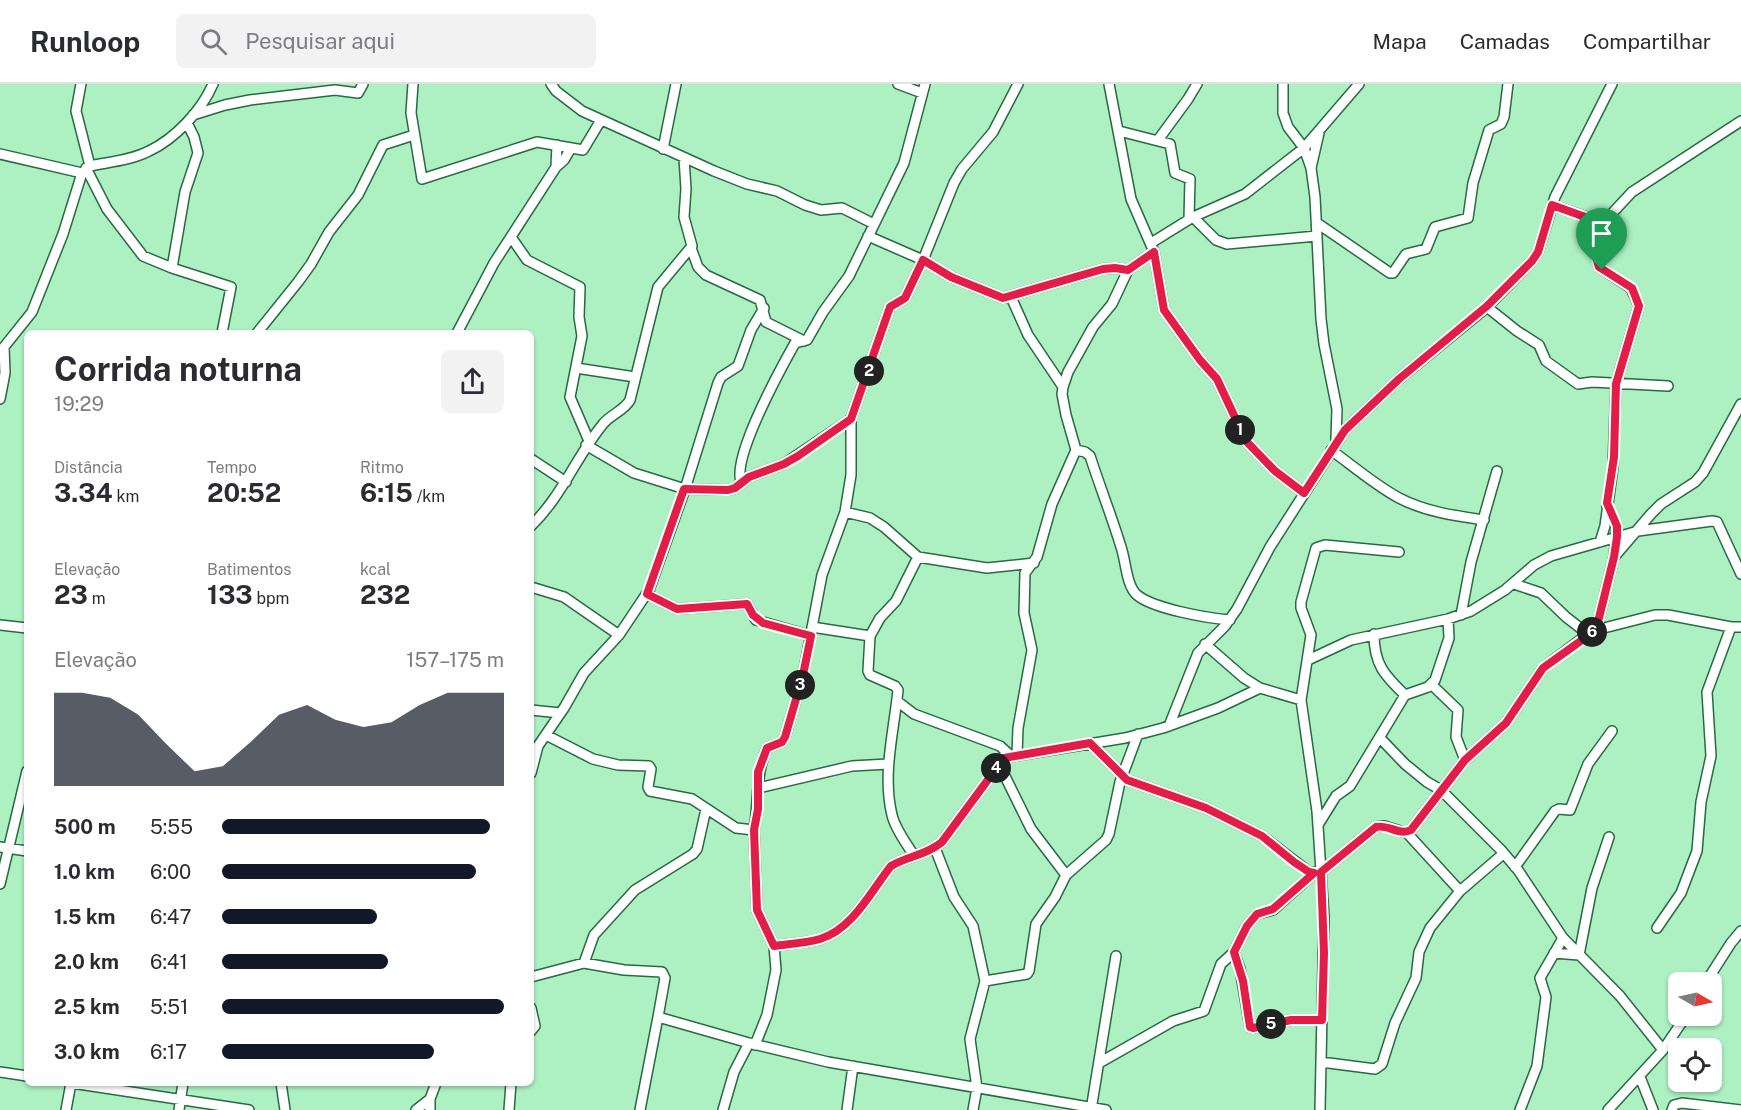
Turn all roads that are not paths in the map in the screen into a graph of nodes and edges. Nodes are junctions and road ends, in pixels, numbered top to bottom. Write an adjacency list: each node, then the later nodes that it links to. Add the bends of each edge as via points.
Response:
1 (81, 84): 31 (street, via 76,111)
2 (213, 84): 16 (street)
3 (363, 84): 16 (street, via 358,93 335,90 250,100)
4 (412, 84): 21 (street)
5 (551, 84): 17 (street, via 573,105)
6 (676, 84): 26 (street)
7 (898, 84): 15 (street)
8 (1018, 84): 42 (street, via 993,132 954,183)
9 (1108, 84): 20 (street)
10 (1197, 84): 22 (street)
11 (1283, 84): 25 (street, via 1283,112 1288,127)
12 (1359, 84): 19 (street)
13 (1508, 84): 35 (street, via 1504,117 1501,124 1489,130 1473,183 1468,218 1435,227 1426,249 1406,254 1390,273)
14 (1612, 84): 32 (street)
15 (924, 89): 36 (street, via 904,163)
16 (190, 119): 31 (street, via 147,152); 43 (street, via 198,153 185,192)
17 (601, 120): 24 (street, via 583,150); 26 (street)
18 (1741, 121): 34 (street, via 1632,192 1603,223)
19 (1320, 130): 25 (street); 30 (street)
20 (1119, 131): 22 (street); 41 (street, via 1131,199)
21 (414, 135): 23 (street, via 422,179 537,142); 49 (street, via 383,145 358,195)
22 (1158, 140): 33 (street, via 1170,144 1175,173 1190,179)
23 (557, 145): 24 (street); 29 (street)
24 (572, 148): 29 (street)
25 (1304, 148): 30 (street); 33 (street, via 1245,194)
26 (663, 149): 28 (street)
27 (0, 154): 31 (street)
28 (684, 158): 36 (street, via 805,205 821,210 842,208); 40 (street, via 684,218)
29 (556, 167): 39 (street)
30 (1311, 168): 35 (street)
31 (86, 169): 43 (street, via 106,209 138,251); 52 (street, via 32,312)
32 (1552, 205): 34 (street); 46 (street, via 1538,252)
33 (1191, 218): 38 (street, via 1216,240 1227,244); 41 (street)
34 (1599, 222): 56 (street, via 1599,267 1632,288 1639,306)
35 (1317, 223): 38 (street)
36 (874, 224): 37 (street)
37 (868, 236): 42 (street); 51 (street, via 849,276)
38 (1317, 236): 65 (street, via 1324,344 1337,408)
39 (511, 237): 50 (street); 53 (street, via 527,260 580,287 582,336)
40 (691, 248): 47 (street, via 701,271 760,300); 55 (street, via 658,287)
41 (1152, 248): 44 (street); 72 (street, via 1164,310 1217,379 1246,441)
42 (923, 260): 45 (street, via 989,293); 61 (street, via 905,298 890,307)
43 (172, 268): 48 (street, via 231,287)
44 (1128, 270): 45 (street, via 1103,269); 58 (street)
45 (1011, 297): 58 (street, via 1028,335)
46 (1487, 306): 56 (street, via 1539,345 1546,361 1578,384); 65 (street, via 1399,379 1345,430)
47 (764, 308): 51 (street, via 766,322); 71 (street, via 738,366 718,383)
48 (223, 330)
49 (260, 330)
50 (459, 330)
51 (804, 342): 70 (street, via 795,343 766,397 739,472)
52 (2, 350): 54 (street)
53 (576, 368): 55 (street); 64 (street, via 570,398)
54 (3, 372): 59 (street)
55 (635, 377): 64 (street, via 627,405 605,421)
56 (1616, 384): 57 (street); 73 (street, via 1614,457)
57 (1668, 386)
58 (1062, 387): 66 (street)
59 (0, 399)
60 (1741, 404): 77 (street, via 1703,473 1661,504)
61 (851, 419): 62 (street); 63 (street)
62 (840, 429): 63 (street); 70 (street, via 784,464)
63 (852, 431): 74 (street)
64 (588, 443): 69 (street); 71 (street, via 634,473)
65 (1334, 446): 72 (street); 75 (street, via 1384,488 1408,502)
66 (1076, 450): 83 (street, via 1052,504); 90 (street, via 1090,456 1132,590 1165,607)
67 (534, 461): 69 (street)
68 (1497, 471): 75 (street)
69 (566, 482): 76 (street)
70 (741, 482): 71 (street, via 728,490)
71 (684, 489): 87 (street)
72 (1304, 493): 90 (street)
73 (1607, 507): 78 (street, via 1617,526); 79 (street)
74 (845, 512): 81 (street, via 870,518); 95 (street, via 822,575)
75 (1484, 520): 88 (street)
76 (534, 522)
77 (1638, 531): 78 (street); 82 (street); 84 (street, via 1717,522)
78 (1617, 537): 79 (street); 82 (street)
79 (1600, 542): 85 (street, via 1542,559)
80 (1399, 552): 101 (street, via 1325,545 1316,548 1301,602 1311,635)
81 (918, 557): 83 (street, via 987,567); 99 (street, via 896,601)
82 (1614, 557): 96 (street)
83 (1034, 563): 115 (street, via 1027,570 1024,613 1031,664)
84 (1741, 574)
85 (1514, 584): 88 (street); 96 (street, via 1541,592 1566,618)
86 (534, 588): 98 (street, via 564,597)
87 (647, 594): 95 (street, via 677,609 747,604 763,623); 98 (street)
88 (1461, 615): 89 (street)
89 (1448, 619): 97 (street); 102 (street, via 1449,638 1438,676)
90 (1230, 620): 100 (street)
91 (1741, 622): 93 (street)
92 (0, 624): 94 (street)
93 (1738, 627): 96 (street, via 1655,615); 139 (street, via 1707,692 1711,756 1701,802 1697,851 1681,893)
94 (24, 628)
95 (812, 632): 99 (street); 122 (street, via 785,737 767,748 758,772)
96 (1592, 632): 117 (street, via 1543,668 1506,723)
97 (1374, 634): 101 (street); 104 (street, via 1380,669)
98 (619, 635): 108 (street, via 584,673)
99 (870, 636): 106 (street, via 868,673 897,688)
100 (1205, 644): 103 (street); 109 (street)
101 (1308, 660): 105 (street)
102 (1431, 684): 104 (street); 117 (street, via 1458,710 1456,737)
103 (1260, 688): 105 (street); 109 (street)
104 (1405, 695): 113 (street)
105 (1301, 700): 125 (street)
106 (897, 701): 115 (street, via 914,714 1000,746); 118 (street)
107 (534, 710): 108 (street)
108 (560, 713): 112 (street)
109 (1169, 726): 111 (street)
110 (1612, 730): 134 (street, via 1588,764 1570,810 1555,811)
111 (1138, 734): 114 (street); 120 (street)
112 (546, 735): 116 (street); 124 (street, via 593,759 649,766 650,790 692,799)
113 (1380, 738): 123 (street, via 1405,765); 125 (street, via 1350,786 1336,796)
114 (1090, 743): 115 (street); 120 (street)
115 (1014, 755): 119 (street)
116 (534, 760)
117 (1465, 760): 123 (street)
118 (888, 764): 122 (street, via 852,766); 133 (street, via 892,815)
119 (999, 764): 130 (street, via 948,835); 136 (street, via 1031,830)
120 (1122, 776): 135 (street, via 1193,801 1262,836 1309,872); 136 (street, via 1106,840)
121 (24, 781): 129 (street)
122 (758, 788): 126 (street)
123 (1442, 790): 127 (street); 132 (street)
124 (706, 809): 126 (street, via 736,828); 147 (street, via 697,849 635,890 594,935)
125 (1318, 825): 135 (street)
126 (754, 830): 142 (street, via 757,910)
127 (1407, 832): 135 (street, via 1376,827); 138 (street)
128 (1609, 837): 145 (street, via 1592,888)
129 (4, 848): 131 (street); 137 (street)
130 (934, 848): 133 (street); 150 (street, via 954,897 973,926)
131 (24, 851)
132 (1503, 854): 134 (street); 138 (street)
133 (914, 856): 142 (street, via 891,866 849,922 836,932 820,939)
134 (1515, 867): 141 (street)
135 (1318, 872): 143 (street, via 1273,909 1257,914); 152 (street, via 1324,953)
136 (1066, 875): 150 (street, via 1036,924 1027,974)
137 (0, 884)
138 (1460, 891): 156 (street, via 1422,943 1416,978 1382,1064 1374,1069)
139 (1657, 928)
140 (1741, 931): 148 (street)
141 (1563, 938): 144 (street); 145 (street)
142 (774, 946): 154 (street, via 772,996)
143 (1234, 952): 152 (street, via 1250,1027); 157 (street, via 1221,964 1204,1011 1173,1021)
144 (1554, 953): 145 (street); 184 (street, via 1540,978 1546,997 1538,1066)
145 (1579, 955): 155 (street, via 1620,996)
146 (1116, 956): 157 (street)
147 (584, 963): 149 (street); 151 (street, via 663,972)
148 (1712, 972)
149 (534, 976)
150 (986, 981): 168 (street, via 970,1039)
151 (658, 1017): 154 (street); 178 (street)
152 (1322, 1020): 156 (street)
153 (1679, 1026): 155 (street)
154 (752, 1044): 158 (street); 179 (street, via 734,1072)
155 (1663, 1050): 161 (street)
156 (1321, 1062): 183 (street)
157 (1099, 1063): 171 (street)
158 (853, 1066): 168 (street); 180 (street)
159 (0, 1072): 160 (street)
160 (24, 1076)
161 (1640, 1077): 185 (street); 186 (street)
162 (70, 1086): 172 (street)
163 (86, 1086): 170 (street)
164 (183, 1086): 170 (street)
165 (281, 1086): 174 (street)
166 (435, 1086): 169 (street)
167 (511, 1086): 177 (street)
168 (977, 1088): 171 (street); 181 (street)
169 (430, 1099): 175 (street); 176 (street)
170 (180, 1105): 173 (street)
171 (1092, 1109): 182 (street)
172 (66, 1110)
173 (249, 1110)
174 (285, 1110)
175 (416, 1110)
176 (430, 1110)
177 (509, 1110)
178 (640, 1110)
179 (723, 1110)
180 (847, 1110)
181 (973, 1110)
182 (1106, 1110)
183 (1320, 1110)
184 (1520, 1110)
185 (1608, 1110)
186 (1653, 1110)
187 (1672, 1110): 188 (street, via 1682,1103)
188 (1741, 1110)

